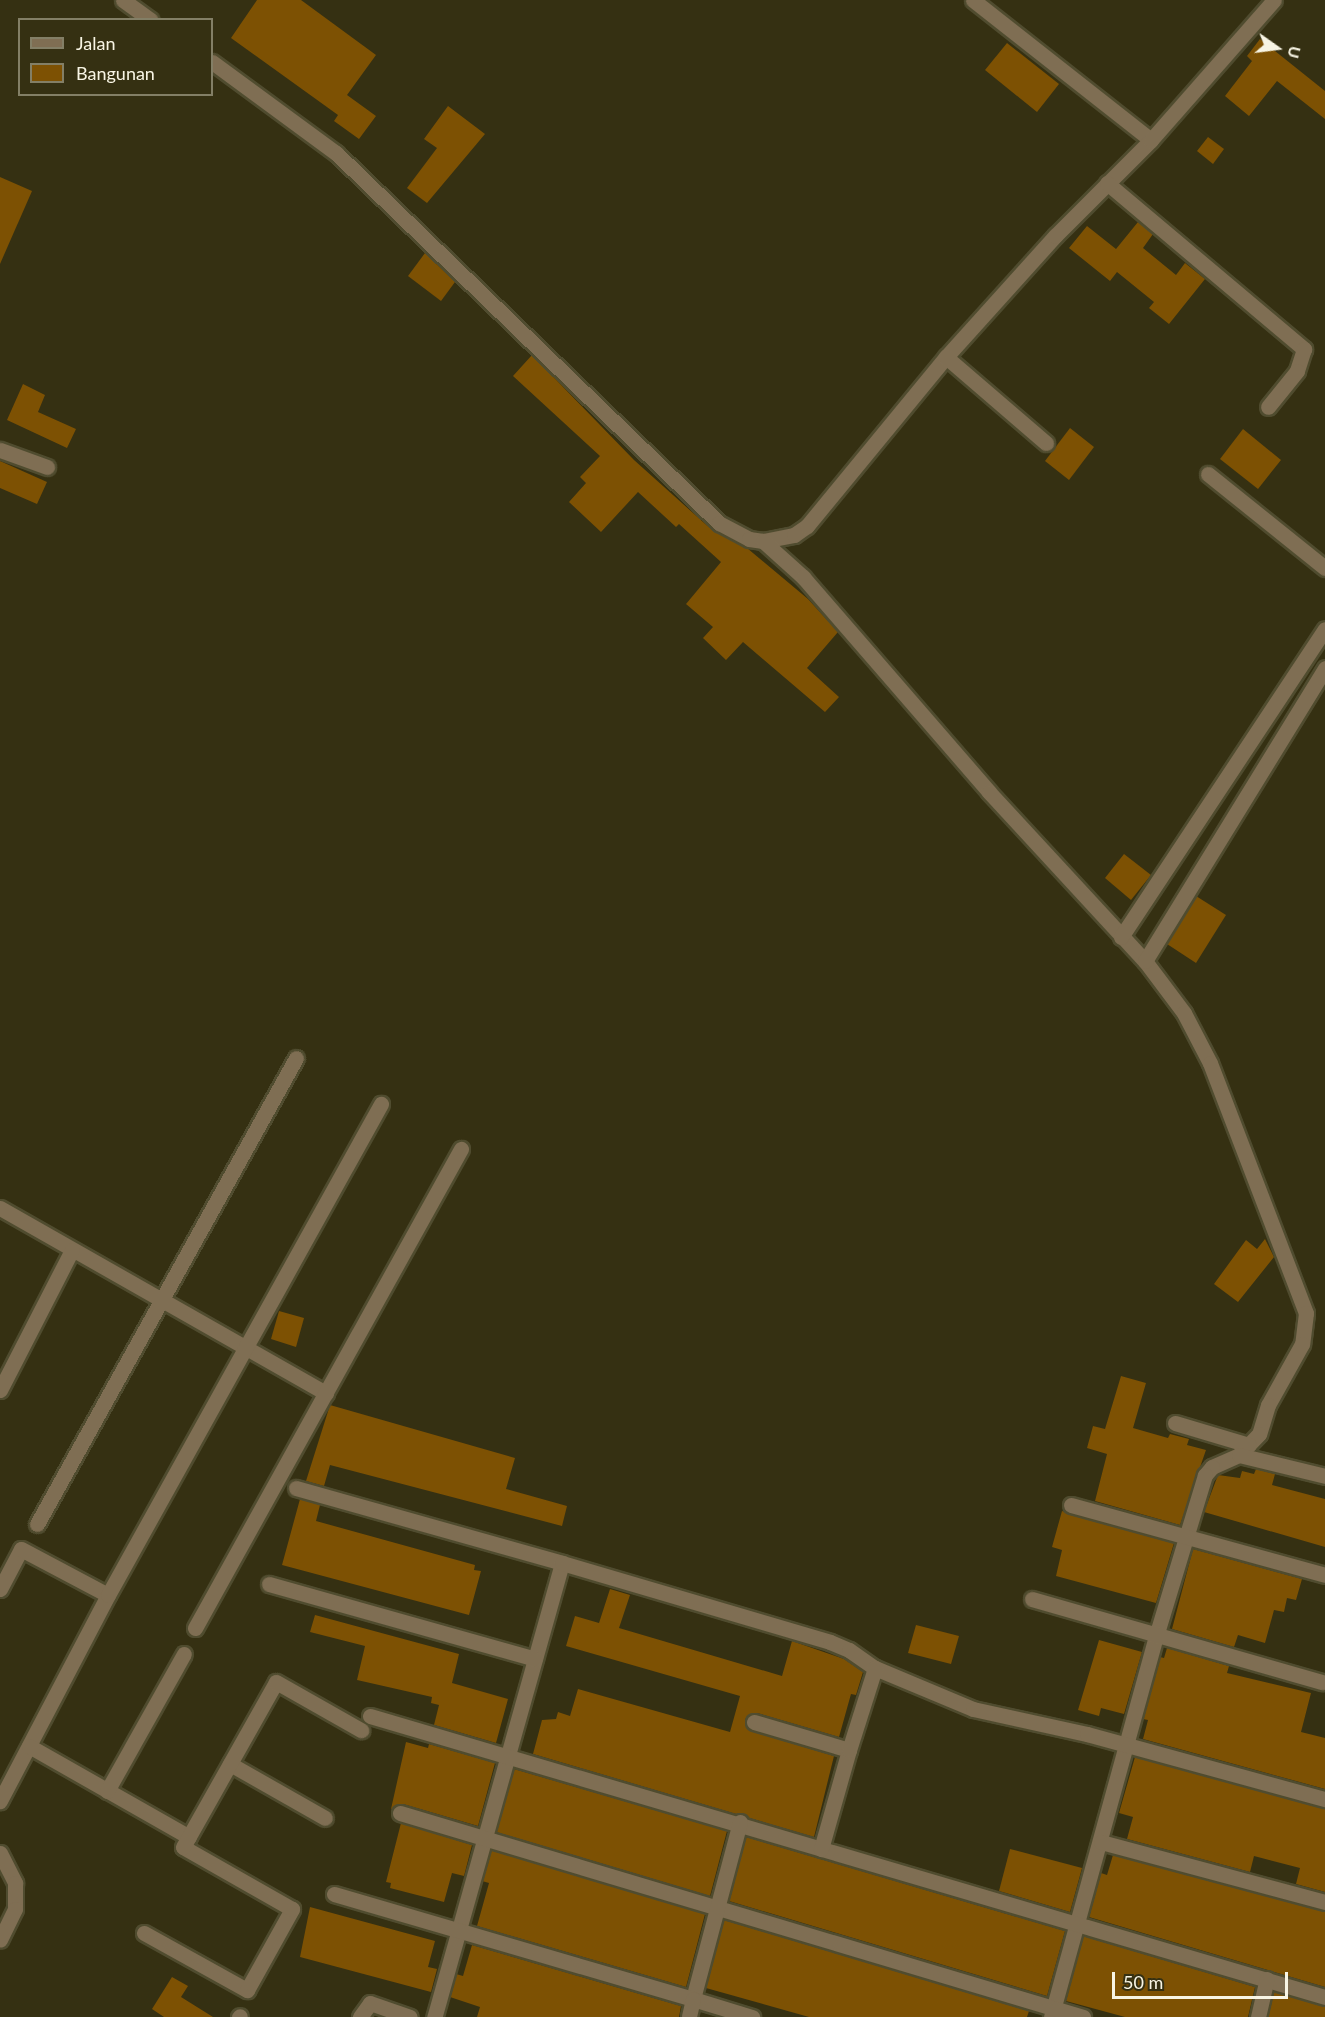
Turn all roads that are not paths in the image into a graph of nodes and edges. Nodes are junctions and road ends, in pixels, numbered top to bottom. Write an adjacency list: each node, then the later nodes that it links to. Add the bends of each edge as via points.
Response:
1 (123, 0): 4 (street)
2 (973, 0): 6 (street)
3 (1274, 0): 6 (street)
4 (148, 18)
5 (213, 63): 14 (street, via 336,153 719,523)
6 (1151, 140): 7 (street)
7 (1107, 183): 8 (street); 9 (street, via 1304,349 1297,371)
8 (946, 357): 10 (street); 14 (street, via 807,526 794,535)
9 (1268, 407)
10 (1046, 443)
11 (0, 450): 12 (street)
12 (47, 467)
13 (1208, 474): 15 (street)
14 (763, 542): 20 (street, via 803,577)
15 (1325, 568)
16 (1325, 629): 18 (street)
17 (1325, 668): 19 (street)
18 (1266, 719): 19 (street); 20 (street)
19 (1285, 736): 21 (street)
20 (1121, 937): 21 (street)
21 (1144, 961): 32 (street, via 1184,1013 1210,1063 1306,1313 1302,1344 1268,1405 1259,1434)
22 (296, 1058): 27 (street)
23 (381, 1104): 28 (street)
24 (461, 1149): 30 (street)
25 (0, 1208): 26 (street)
26 (72, 1250): 27 (street); 29 (street)
27 (161, 1301): 28 (street); 36 (street)
28 (245, 1348): 30 (street); 42 (street)
29 (0, 1390)
30 (326, 1393): 44 (street)
31 (1175, 1423): 32 (street)
32 (1244, 1450): 33 (street); 37 (street, via 1205,1475)
33 (1325, 1476)
34 (296, 1488): 38 (street)
35 (1071, 1505): 37 (street)
36 (37, 1524)
37 (1186, 1537): 39 (street); 45 (street)
38 (562, 1563): 47 (street); 48 (street, via 830,1642)
39 (1325, 1575)
40 (269, 1584): 47 (street)
41 (0, 1589): 42 (street, via 21,1549)
42 (108, 1595): 54 (street)
43 (1032, 1599): 45 (street)
44 (195, 1628)
45 (1156, 1636): 49 (street); 53 (street)
46 (184, 1654): 58 (street)
47 (535, 1659): 56 (street)
48 (875, 1668): 53 (street, via 973,1709); 55 (street)
49 (1322, 1682)
50 (370, 1716): 56 (street)
51 (754, 1722): 55 (street)
52 (361, 1730): 57 (street, via 276,1682)
53 (1129, 1745): 59 (street); 66 (street)
54 (29, 1746): 58 (street); 60 (street)
55 (849, 1750): 67 (street)
56 (508, 1755): 63 (street); 65 (street)
57 (230, 1764): 62 (street); 64 (street)
58 (108, 1791): 64 (street)
59 (1325, 1799)
60 (0, 1801)
61 (399, 1813): 65 (street)
62 (325, 1818)
63 (740, 1822): 67 (street); 71 (street)
64 (189, 1837): 74 (street, via 183,1847 292,1909 247,1990)
65 (485, 1837): 71 (street); 73 (street)
66 (1101, 1842): 70 (street); 72 (street)
67 (821, 1849): 72 (street)
68 (0, 1853): 75 (street, via 15,1883 15,1909)
69 (334, 1894): 73 (street)
70 (1325, 1902)
71 (716, 1906): 78 (street); 79 (street)
72 (1078, 1922): 76 (street); 79 (street)
73 (459, 1929): 78 (street); 82 (street)
74 (144, 1933)
75 (0, 1940)
76 (1267, 1979): 77 (street); 86 (street)
77 (1325, 1997)
78 (693, 2000): 83 (street); 84 (street)
79 (1052, 2012): 85 (street)
80 (360, 2017): 81 (street, via 370,2003)
81 (410, 2017)
82 (434, 2017)
83 (688, 2017)
84 (752, 2017)
85 (1083, 2017)
86 (1258, 2017)

